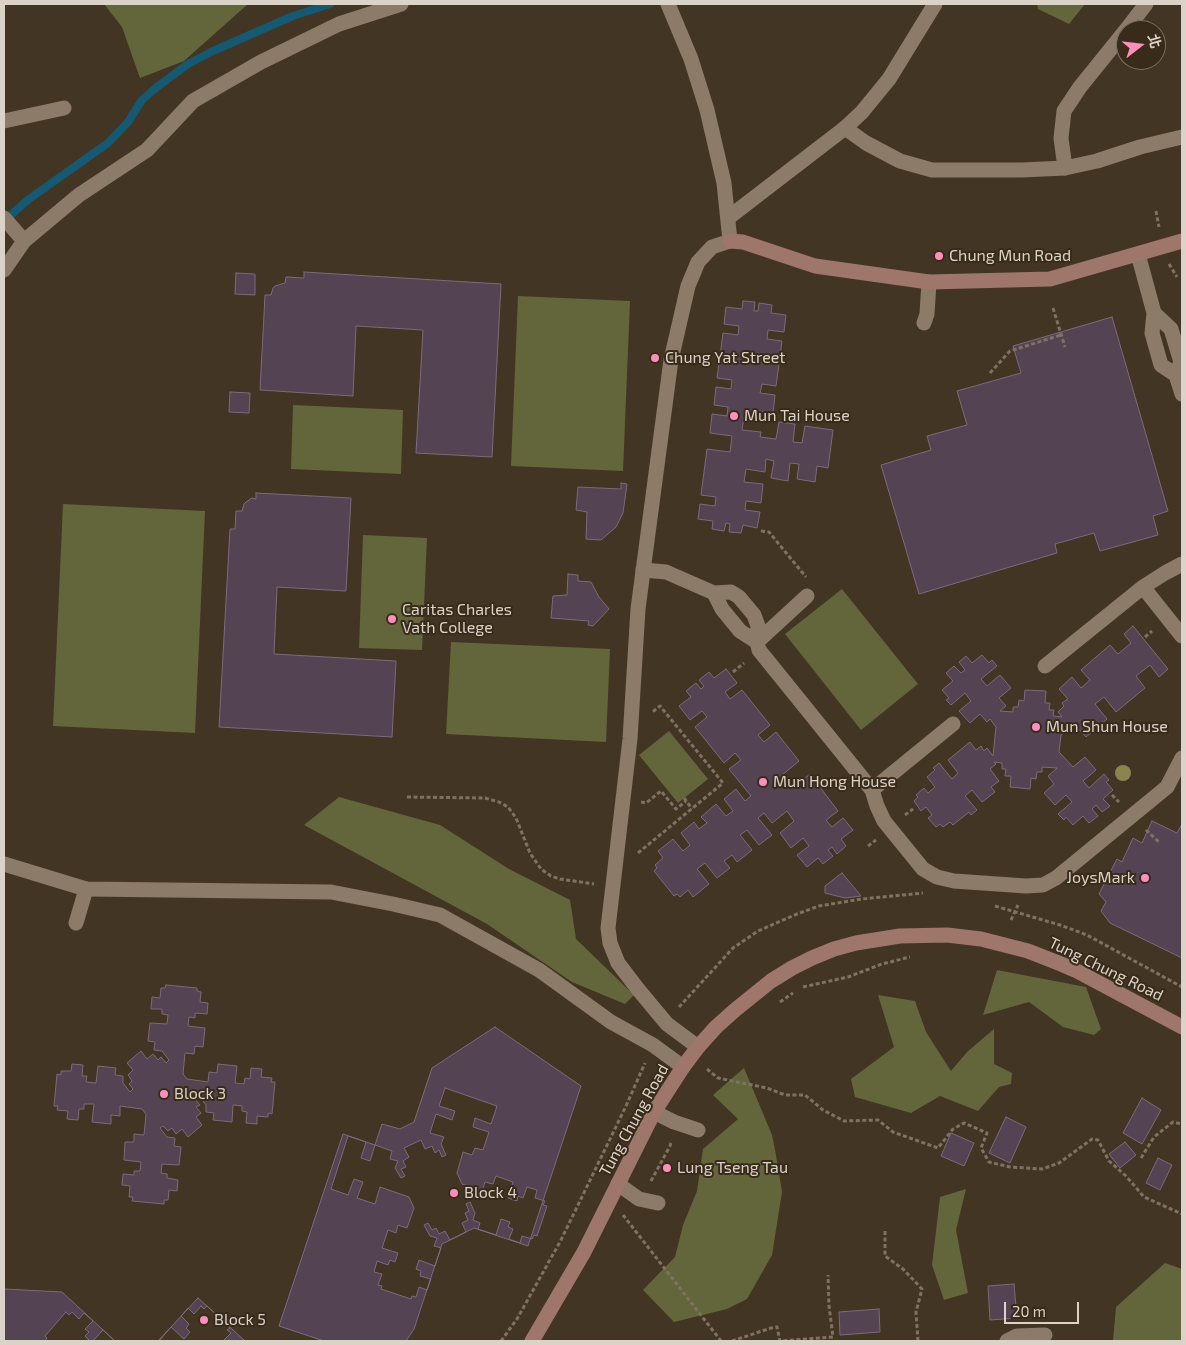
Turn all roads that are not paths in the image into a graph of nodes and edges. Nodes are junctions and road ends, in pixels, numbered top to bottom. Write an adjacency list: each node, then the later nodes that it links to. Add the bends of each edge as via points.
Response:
1 (402, 4): 14 (street, via 339,24 261,62 193,101 147,150)
2 (668, 4): 13 (street, via 708,110)
3 (935, 4): 9 (street, via 888,79)
4 (1146, 4): 5 (street)
5 (1134, 20)
6 (1116, 43): 11 (street, via 1064,111 1061,138)
7 (64, 108): 8 (street)
8 (4, 120)
9 (845, 128): 11 (street, via 900,161 932,170); 13 (street)
10 (1182, 137): 11 (street)
11 (1065, 168)
12 (4, 218): 14 (street)
13 (728, 218): 15 (street)
14 (20, 236): 18 (street)
15 (730, 241): 19 (main road, via 743,242 815,266); 23 (street, via 712,247 698,262 688,286 671,360)
16 (1182, 241): 17 (main road)
17 (1138, 254): 19 (main road, via 1050,279); 21 (street, via 1154,313 1171,329 1181,362 1176,376)
18 (4, 270)
19 (929, 282): 20 (street)
20 (924, 323)
21 (1182, 394)
22 (1182, 564): 24 (street)
23 (643, 570): 25 (street, via 666,572); 37 (street, via 608,928 618,962 637,988 667,1024)
24 (1143, 587): 27 (street); 29 (street)
25 (714, 593): 28 (street, via 740,631); 28 (street, via 731,592 739,596 754,615 758,626)
26 (807, 596): 28 (street)
27 (1182, 636)
28 (757, 642): 32 (street, via 759,650)
29 (1045, 666)
30 (953, 724): 32 (street)
31 (1182, 758): 32 (street, via 1166,787 1042,886 954,882 937,877 923,869 884,821)
32 (872, 790)
33 (4, 864): 34 (street)
34 (86, 890): 35 (street); 38 (street, via 331,892 440,915 538,970 611,1022 653,1045)
35 (76, 923)
36 (1182, 1027): 37 (main road, Tung Chung Road, via 1075,970 1035,954 981,939 916,935 856,943 792,968 747,999)
37 (698, 1047): 38 (main road, Tung Chung Road)
38 (683, 1067): 39 (main road, Tung Chung Road)
39 (654, 1112): 40 (street); 41 (main road, Tung Chung Road)
40 (698, 1130)
41 (618, 1184): 42 (street, via 639,1199); 44 (main road, Tung Chung Road, via 584,1252)
42 (658, 1203)
43 (1045, 1335): 45 (street, via 1017,1336)
44 (532, 1341)
45 (1007, 1341)

